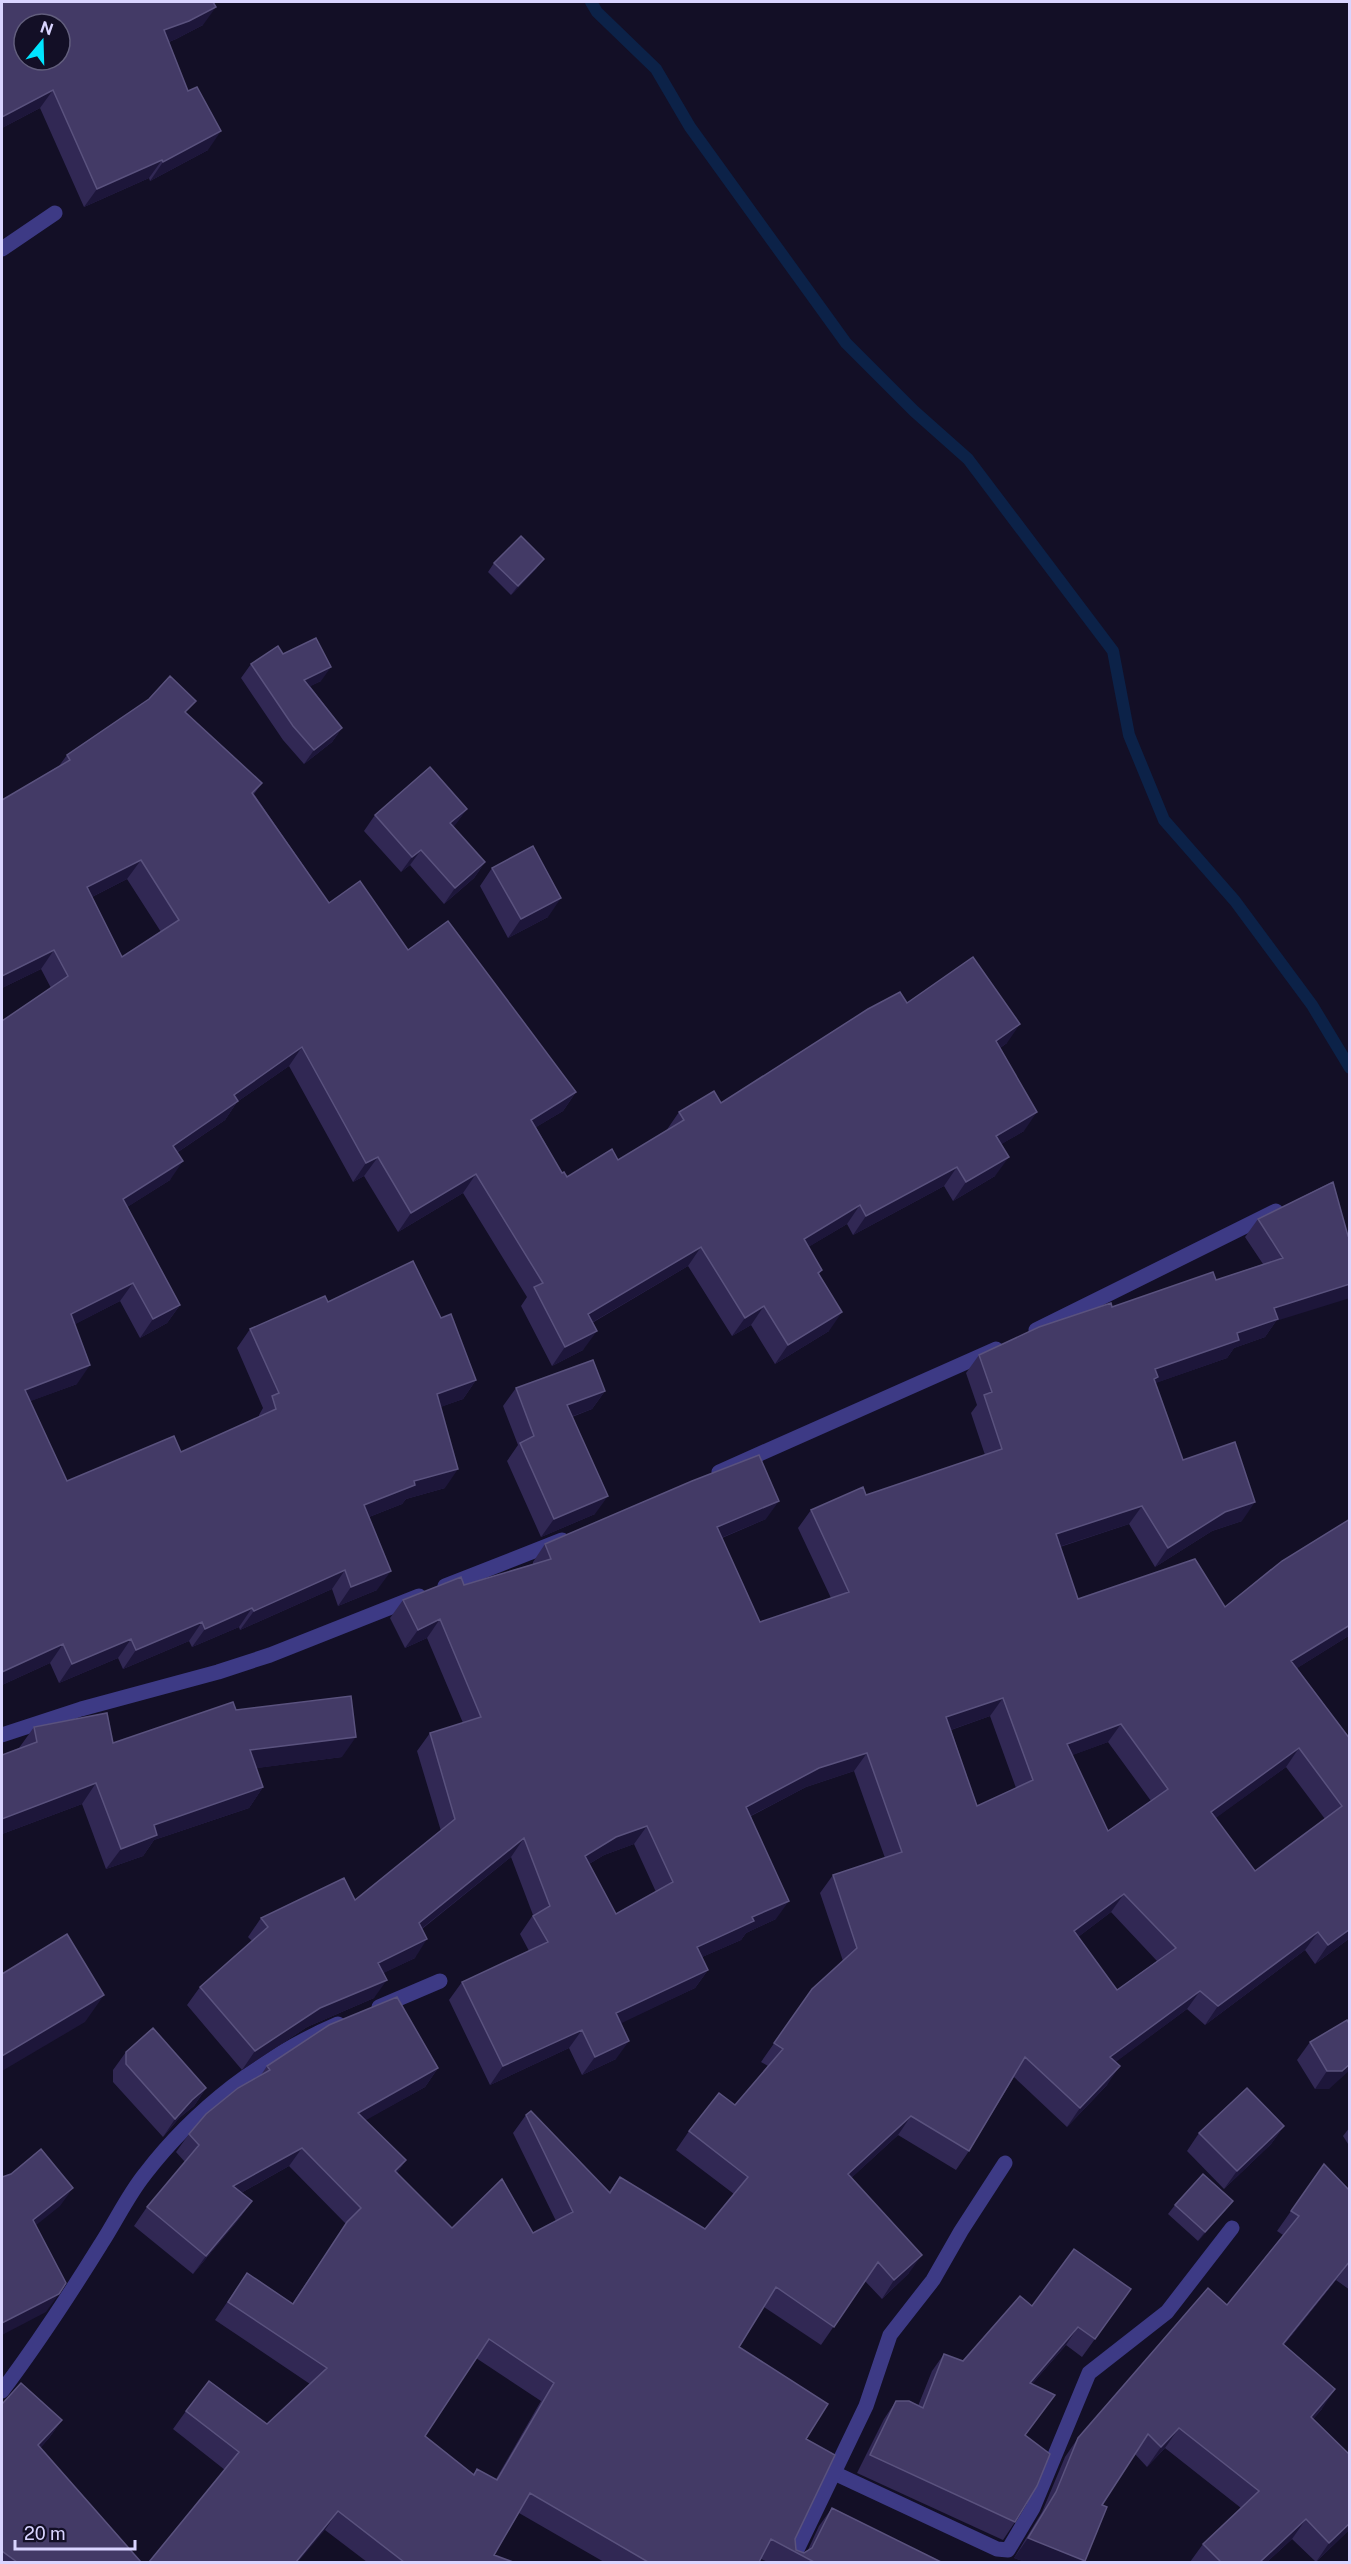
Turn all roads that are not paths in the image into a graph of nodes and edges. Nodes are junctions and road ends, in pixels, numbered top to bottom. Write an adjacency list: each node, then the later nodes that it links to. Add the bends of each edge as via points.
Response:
1 (55, 213): 2 (street)
2 (2, 249)
3 (1295, 1202): 4 (street)
4 (1027, 1334)
5 (1005, 1344): 6 (street)
6 (701, 1479)
7 (580, 1532): 8 (street, via 270,1655)
8 (2, 1735)
9 (440, 1981): 12 (street, via 312,2035 236,2085 186,2125 143,2175 44,2336)
10 (1005, 2163): 13 (street, via 933,2280 890,2335 866,2406)
11 (1232, 2228): 13 (street, via 1167,2312 1089,2373 1033,2508 1008,2550 997,2549)
12 (2, 2391)
13 (832, 2472): 14 (street)
14 (791, 2562)

